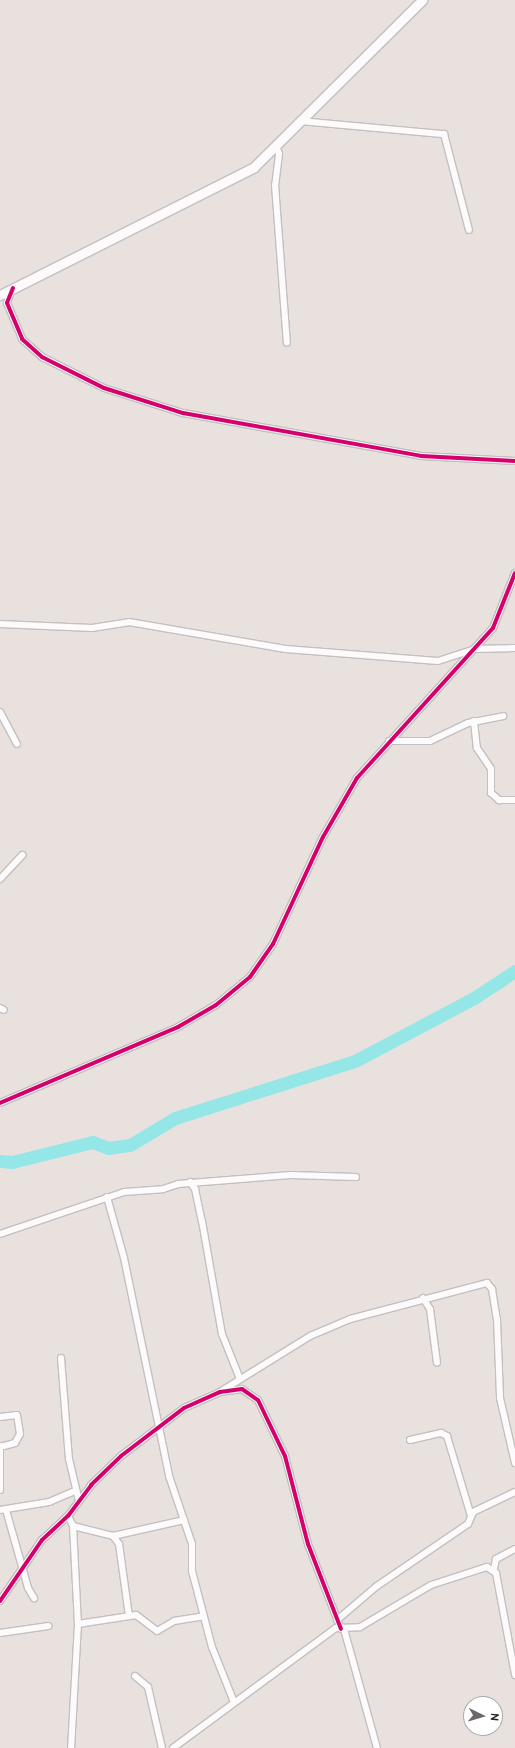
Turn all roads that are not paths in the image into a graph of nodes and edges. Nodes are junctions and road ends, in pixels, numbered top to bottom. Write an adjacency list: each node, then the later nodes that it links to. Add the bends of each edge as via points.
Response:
1 (422, 0): 2 (street)
2 (300, 121): 3 (street); 4 (street, via 444,134)
3 (276, 145): 5 (street, via 254,167 236,179); 7 (street, via 279,154 275,185)
4 (469, 230)
5 (13, 288): 6 (street); 8 (street, via 7,303 22,339 42,357 104,388 202,417 421,456)
6 (0, 295)
7 (287, 343)
8 (515, 461)
9 (515, 573): 12 (street, via 493,628)
10 (0, 624): 12 (street, via 92,628 128,622 286,649 438,661)
11 (515, 648): 12 (street)
12 (474, 649): 16 (street)
13 (0, 712): 17 (street)
14 (503, 716): 15 (street)
15 (474, 721): 16 (street, via 430,741); 18 (street, via 476,748 491,769 491,793 499,800)
16 (389, 741): 21 (street, via 369,762 340,804 273,944 250,977 216,1005 178,1027)
17 (17, 744)
18 (515, 800)
19 (22, 854): 20 (street)
20 (0, 879)
21 (0, 1103)
22 (356, 1177): 23 (street, via 291,1175)
23 (190, 1182): 24 (street); 29 (street, via 195,1189 202,1221 222,1334)
24 (107, 1197): 25 (street); 32 (street, via 124,1258)
25 (0, 1234)
26 (423, 1298): 28 (street, via 430,1308); 29 (street, via 369,1312 310,1336); 35 (street, via 484,1283 491,1285 497,1318 500,1398)
27 (61, 1358): 37 (street)
28 (437, 1363)
29 (240, 1379): 30 (street)
30 (220, 1392): 32 (street, via 184,1408); 53 (street, via 242,1389 258,1400 290,1470 308,1544)
31 (0, 1417): 34 (street, via 17,1415 20,1434 15,1443)
32 (159, 1425): 39 (street, via 121,1456); 43 (street, via 169,1476)
33 (410, 1440): 42 (street, via 441,1432 447,1436)
34 (0, 1447): 36 (street)
35 (515, 1463)
36 (0, 1490)
37 (75, 1491): 39 (street); 40 (street, via 49,1502)
38 (515, 1492): 42 (street)
39 (79, 1501): 41 (street)
40 (3, 1510): 47 (street)
41 (68, 1516): 44 (street); 47 (street, via 42,1540)
42 (471, 1516): 53 (street, via 468,1524 377,1586)
43 (184, 1520): 45 (street); 52 (street, via 192,1544 192,1571)
44 (73, 1526): 45 (street); 54 (street)
45 (113, 1536): 51 (street, via 119,1544)
46 (515, 1549): 48 (street, via 496,1559)
47 (22, 1568): 49 (street); 50 (street)
48 (494, 1568): 56 (street, via 487,1567 431,1584 360,1627); 58 (street)
49 (34, 1598)
50 (0, 1601)
51 (128, 1616): 52 (street, via 136,1616 146,1627 157,1631 174,1621); 54 (street)
52 (204, 1616): 60 (street)
53 (337, 1620): 56 (street)
54 (78, 1624): 61 (street)
55 (48, 1626): 57 (street)
56 (343, 1629): 60 (street, via 336,1628 308,1652); 64 (street)
57 (0, 1633)
58 (515, 1675)
59 (135, 1676): 62 (street, via 148,1687)
60 (234, 1702): 63 (street, via 217,1718)
61 (71, 1748)
62 (162, 1748)
63 (174, 1748)
64 (377, 1748)

